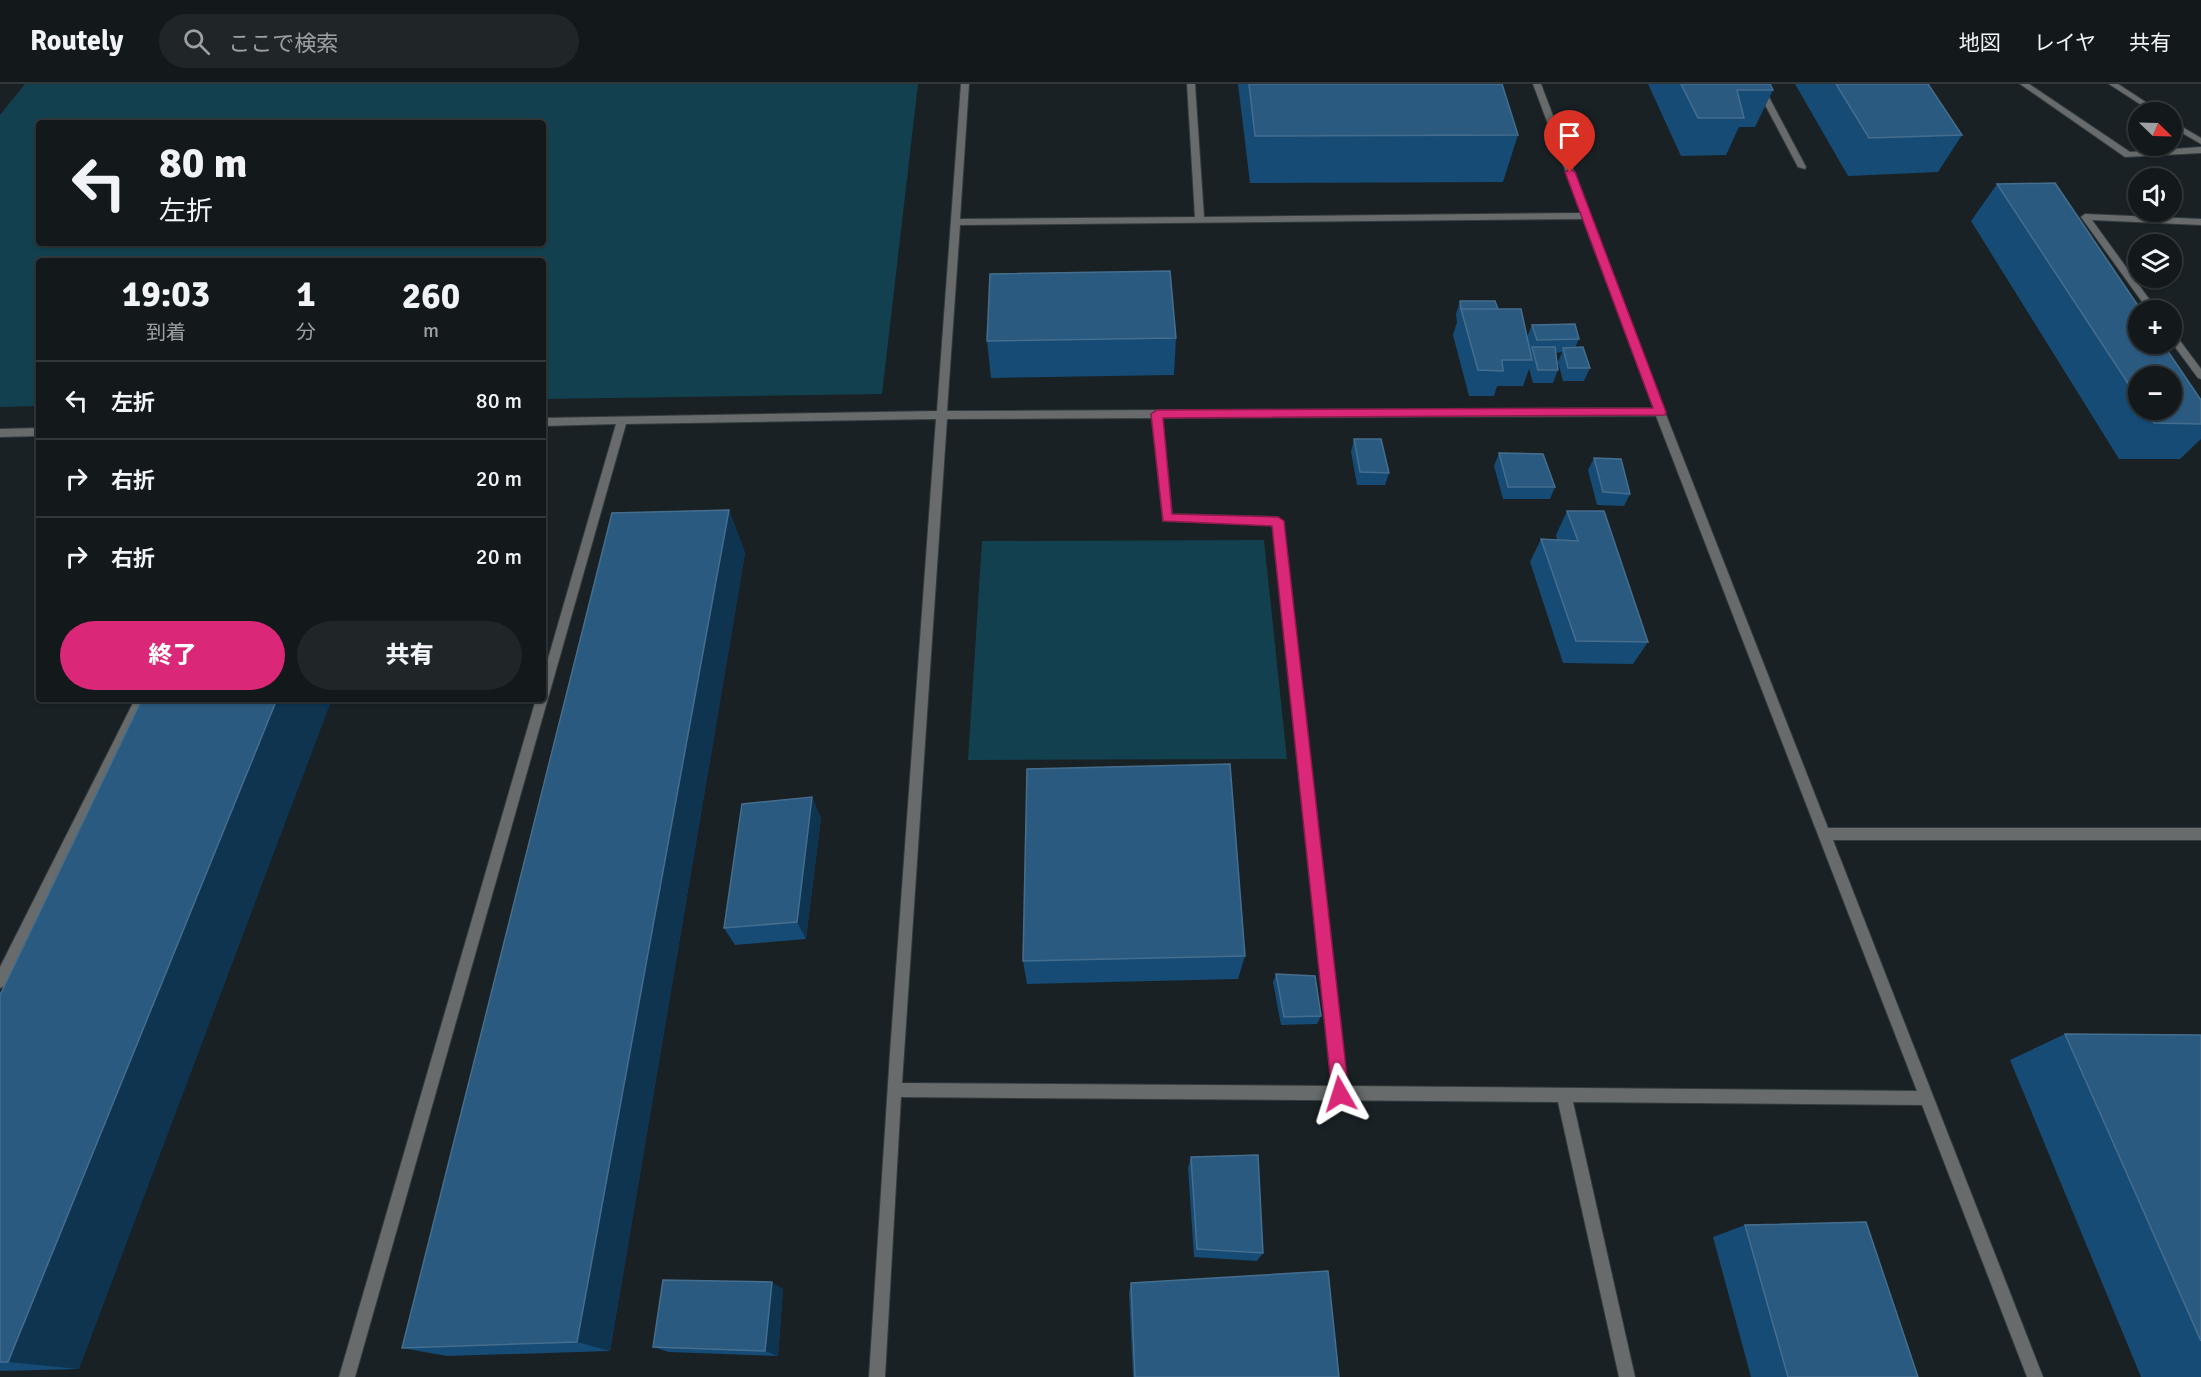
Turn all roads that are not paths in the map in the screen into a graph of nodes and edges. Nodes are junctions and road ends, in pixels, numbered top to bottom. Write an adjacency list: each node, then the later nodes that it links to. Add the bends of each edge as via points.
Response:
1 (965, 84): 14 (lane)
2 (1191, 84): 13 (lane)
3 (1537, 84): 12 (lane)
4 (1758, 84): 11 (lane)
5 (2024, 84): 10 (lane, via 2128,155)
6 (2113, 84): 7 (lane)
7 (2141, 102)
8 (2182, 130): 9 (lane)
9 (2201, 142)
10 (2201, 150)
11 (1802, 166)
12 (1587, 216): 13 (lane); 19 (lane)
13 (1200, 220): 14 (lane)
14 (954, 222): 21 (lane)
15 (2201, 222): 16 (lane, via 2085,217)
16 (2146, 300)
17 (2182, 350): 18 (lane)
18 (2201, 376)
19 (1660, 412): 20 (lane); 29 (lane)
20 (1157, 414): 21 (lane); 33 (lane, via 1167,518 1278,521)
21 (940, 415): 22 (lane); 32 (lane)
22 (622, 421): 23 (lane); 26 (lane)
23 (546, 422)
24 (36, 432): 25 (lane)
25 (0, 433)
26 (546, 687)
27 (140, 702): 31 (lane)
28 (542, 702): 36 (lane)
29 (1824, 834): 30 (lane); 35 (lane)
30 (2201, 834)
31 (0, 981)
32 (895, 1090): 33 (lane); 37 (lane)
33 (1340, 1094): 34 (lane)
34 (1564, 1095): 35 (lane); 38 (lane)
35 (1927, 1098): 39 (lane)
36 (347, 1377)
37 (877, 1377)
38 (1627, 1377)
39 (2035, 1377)

